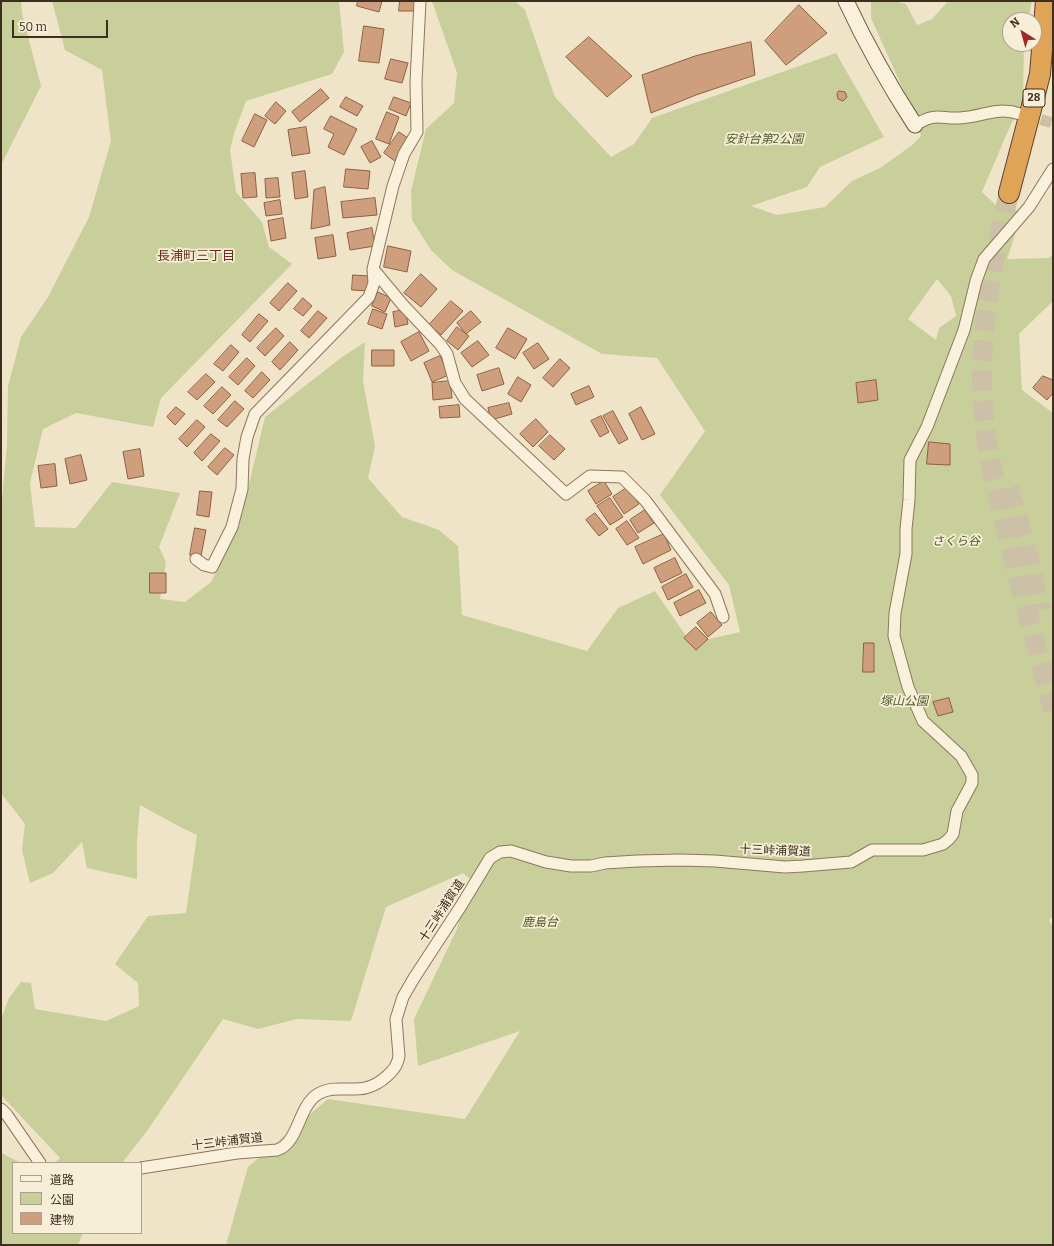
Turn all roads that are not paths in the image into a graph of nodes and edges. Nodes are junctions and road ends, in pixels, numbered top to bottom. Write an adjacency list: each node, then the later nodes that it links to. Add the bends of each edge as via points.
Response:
1 (420, 1): 8 (street, via 416,82 417,132 404,154 393,186)
2 (846, 1): 6 (street, via 871,52)
3 (1046, 1): 4 (highway, 28, via 1040,74 1013,194)
4 (1053, 52)
5 (1020, 114): 6 (street, via 1004,110 960,118 936,116 925,118)
6 (915, 125)
7 (1053, 169): 13 (street, 十三峠浦賀道, via 1029,207 984,259 964,330 927,427 910,460 906,554 895,613 894,636 908,687 923,721 961,756 972,775 972,783 956,811 953,834 949,839 943,844 923,850 872,850 846,863 791,867 687,860 571,866 546,862 511,851 500,852 490,858 403,997 396,1019 398,1061 385,1079 367,1089 333,1090 312,1098 289,1141 282,1148)
8 (374, 269): 9 (street, via 370,297 255,414 247,437 242,489 232,527 212,567); 10 (street, via 447,354 455,383 465,399 566,494 590,476 622,477 645,500 716,594)
9 (196, 559)
10 (723, 617)
11 (1, 1109): 12 (street)
12 (39, 1162)
13 (142, 1168)

